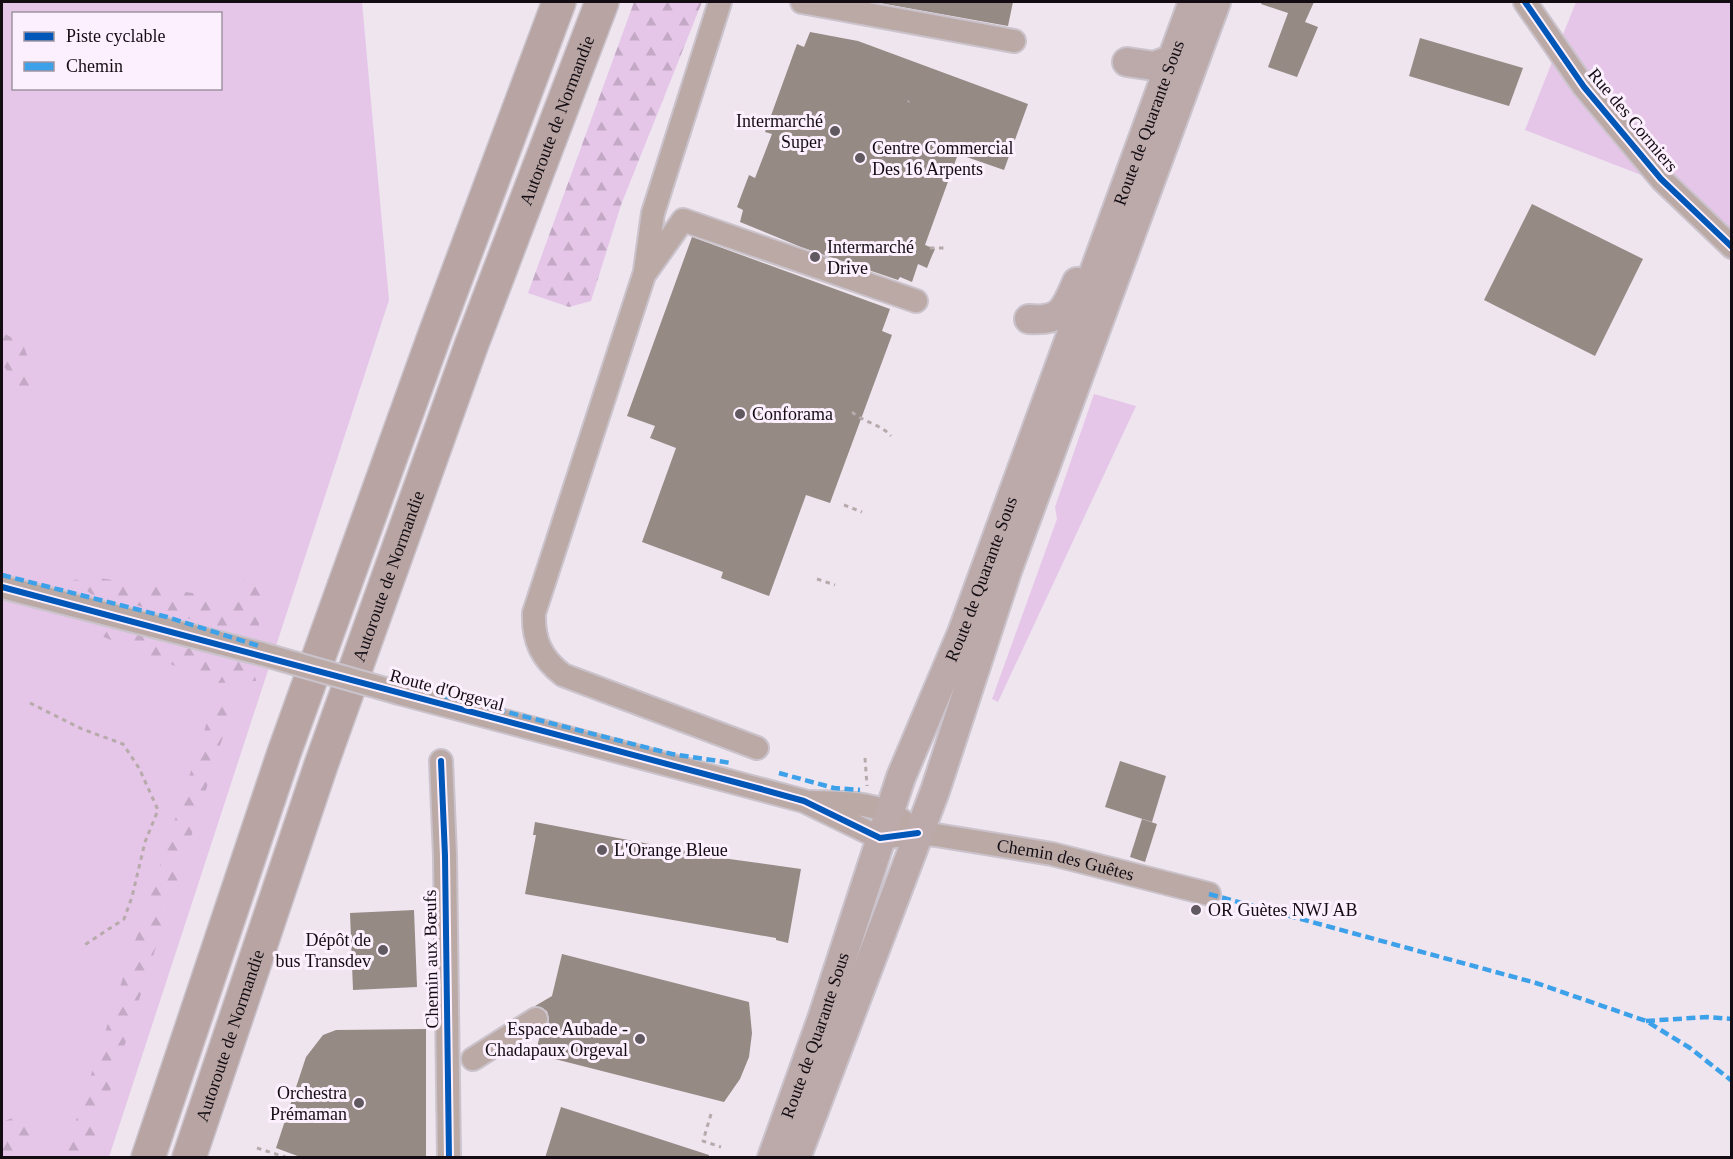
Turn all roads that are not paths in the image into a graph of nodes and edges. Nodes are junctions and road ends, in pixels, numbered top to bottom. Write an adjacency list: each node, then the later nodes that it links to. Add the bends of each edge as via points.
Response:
1 (559, 2): 26 (highway, via 284,753)
2 (602, 2): 27 (highway, Autoroute de Normandie, via 463,368 321,765)
3 (720, 2): 12 (street, via 653,213)
4 (802, 2): 8 (street)
5 (1193, 2): 9 (main road, Route de Quarante Sous)
6 (1216, 2): 21 (main road, Route de Quarante Sous, via 1007,571)
7 (1525, 2): 11 (street, Rue des Cormiers, via 1584,87 1661,179)
8 (1014, 41)
9 (1170, 60): 10 (main road, via 1154,66); 13 (main road, Route de Quarante Sous)
10 (1127, 63)
11 (1731, 247)
12 (644, 275): 14 (street, via 683,220); 17 (street, via 534,613 536,642 563,675)
13 (1091, 278): 15 (main road, via 1079,278 1065,309 1053,318); 20 (main road, Route de Quarante Sous, via 962,633)
14 (916, 301)
15 (1029, 319)
16 (2, 587): 19 (street, Route d'Orgeval, bridge)
17 (757, 748)
18 (441, 761): 28 (street, Chemin aux Bœufs)
19 (804, 801): 20 (street, Route d'Orgeval, via 862,804); 22 (street, Route d'Orgeval)
20 (889, 811): 21 (street); 22 (main road, Route de Quarante Sous)
21 (918, 833): 22 (street); 23 (street, Chemin des Guêtes, via 1052,854); 30 (main road, Route de Quarante Sous)
22 (880, 838): 29 (main road, Route de Quarante Sous)
23 (1209, 894)
24 (536, 1018): 25 (street)
25 (472, 1059)
26 (148, 1158)
27 (189, 1158)
28 (449, 1158)
29 (772, 1158)
30 (796, 1158)

